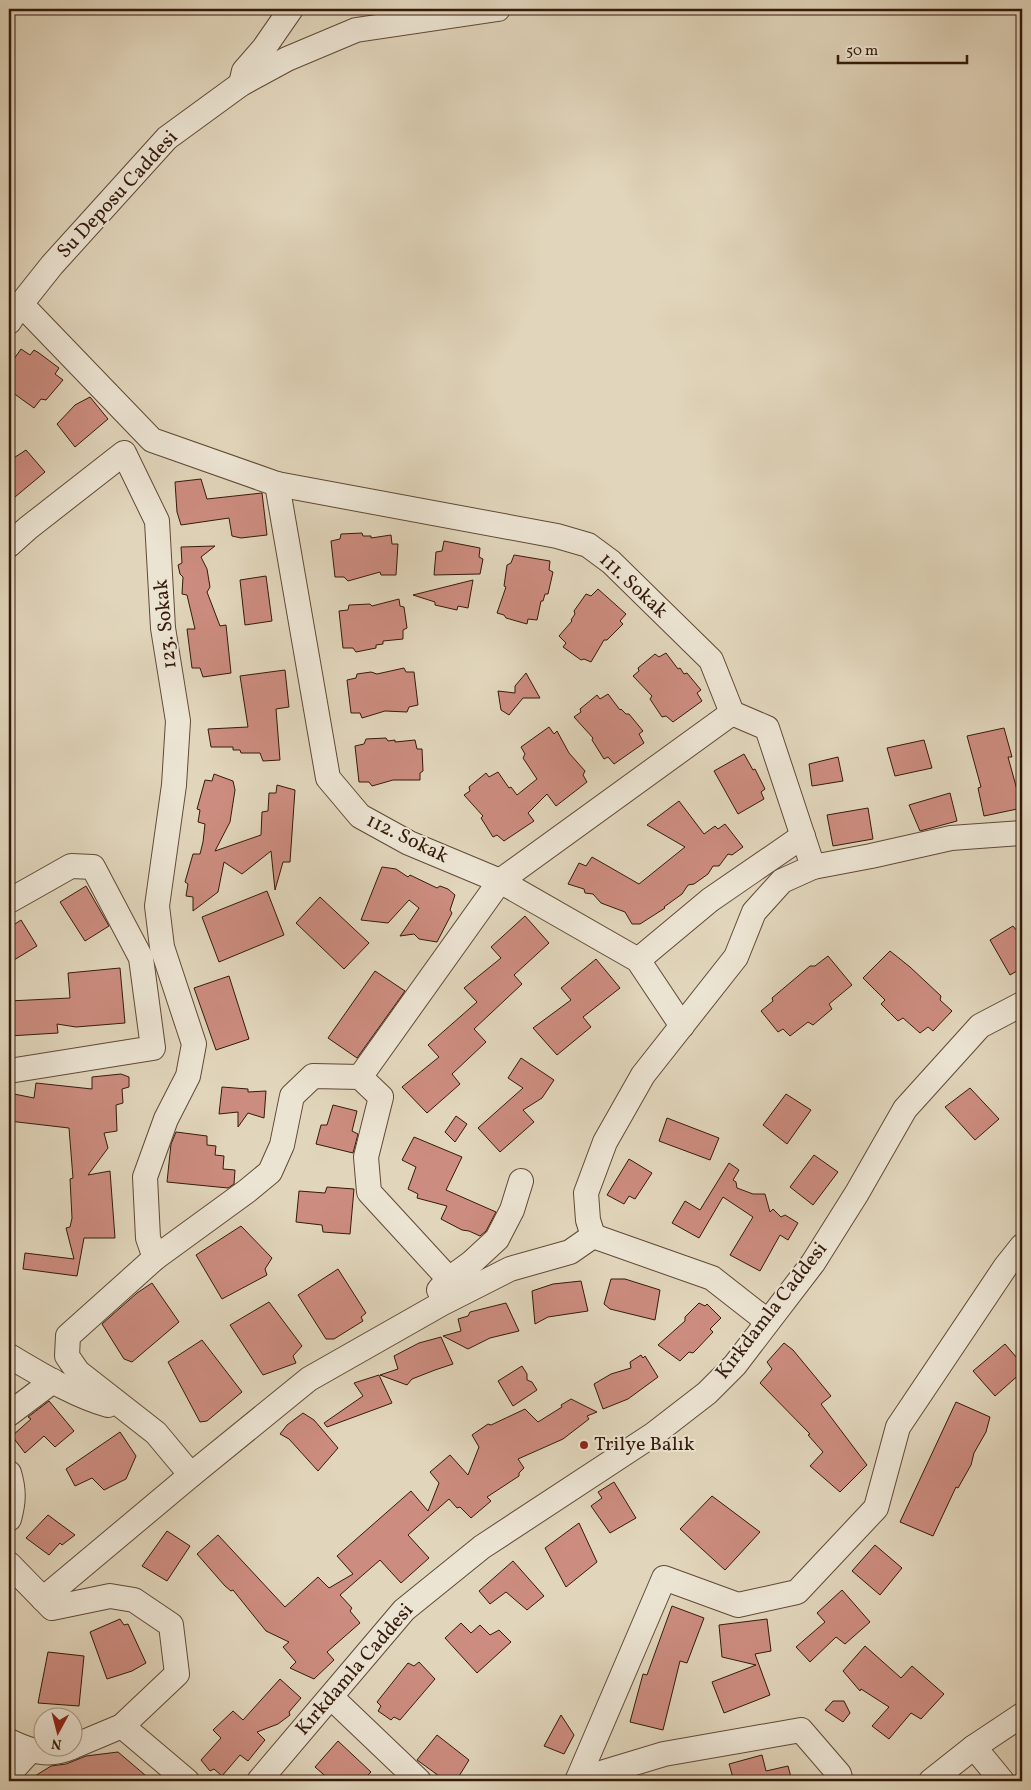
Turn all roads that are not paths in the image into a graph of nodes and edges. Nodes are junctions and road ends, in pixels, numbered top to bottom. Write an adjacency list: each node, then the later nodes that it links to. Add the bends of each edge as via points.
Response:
1 (291, 9): 3 (street, via 244,71)
2 (498, 9): 3 (street, Su Deposu Caddesi, via 356,30 287,59)
3 (241, 84): 4 (street, Su Deposu Caddesi, via 167,138 52,265)
4 (15, 312): 5 (street)
5 (152, 440): 6 (street); 7 (street, 111. Sokak)
6 (124, 454): 8 (street); 15 (street, 123. Sokak, via 157,521 163,628 178,721 174,786 157,906)
7 (277, 484): 9 (street, 111. Sokak, via 557,536 588,545 611,562 711,660); 13 (street, 112. Sokak, via 328,778 360,816 409,843)
8 (9, 545)
9 (732, 713): 11 (street, via 767,728); 13 (street)
10 (1022, 833): 12 (street, via 951,838)
11 (803, 836): 12 (street); 17 (street, via 710,900)
12 (813, 867): 19 (street, via 782,881 754,912 736,957)
13 (500, 881): 17 (street, 112. Sokak); 21 (street)
14 (9, 901): 16 (street, via 71,866 93,867)
15 (162, 947): 16 (street); 25 (street, 123. Sokak, via 194,1044 188,1076 166,1119 145,1177 148,1238)
16 (141, 958): 20 (street, via 153,1048)
17 (638, 960): 19 (street, 112. Sokak)
18 (1022, 1004): 27 (street, Kırkdamla Caddesi, via 980,1026 905,1109 813,1263)
19 (682, 1026): 23 (street, via 643,1075 605,1142 586,1192)
20 (9, 1071)
21 (360, 1076): 25 (street, via 313,1076 292,1096 282,1145 270,1172); 26 (street, via 381,1097 366,1157 369,1192)
22 (521, 1181): 26 (street, via 512,1210 497,1239)
23 (593, 1236): 27 (street, via 712,1278); 29 (street, via 570,1252 510,1269)
24 (1022, 1246): 49 (street, via 898,1427 876,1508 797,1592 738,1605 664,1578)
25 (155, 1258): 32 (street, via 68,1336 67,1356 78,1372)
26 (449, 1279): 29 (street, via 441,1289)
27 (767, 1321): 38 (street, Kırkdamla Caddesi, via 735,1365 707,1393 654,1434 482,1547 404,1610)
28 (9, 1356): 30 (street)
29 (309, 1379): 34 (street)
30 (53, 1381): 31 (street); 32 (street, via 93,1401)
31 (12, 1405)
32 (129, 1411): 34 (street, via 156,1433)
33 (9, 1473): 35 (street, via 14,1489)
34 (191, 1474): 37 (street)
35 (9, 1519)
36 (9, 1564): 37 (street)
37 (44, 1599): 40 (street, via 52,1608 110,1596 134,1600 170,1625 177,1674)
38 (331, 1697): 47 (street, Kırkdamla Caddesi); 48 (street)
39 (1022, 1715): 43 (street)
40 (122, 1726): 42 (street); 46 (street)
41 (9, 1741): 44 (street)
42 (82, 1742)
43 (974, 1747): 51 (street); 52 (street)
44 (30, 1751): 45 (street)
45 (9, 1774)
46 (187, 1781)
47 (259, 1781)
48 (419, 1781)
49 (577, 1781): 50 (street, via 664,1754 801,1730 839,1774)
50 (841, 1781)
51 (931, 1781)
52 (1002, 1781)

